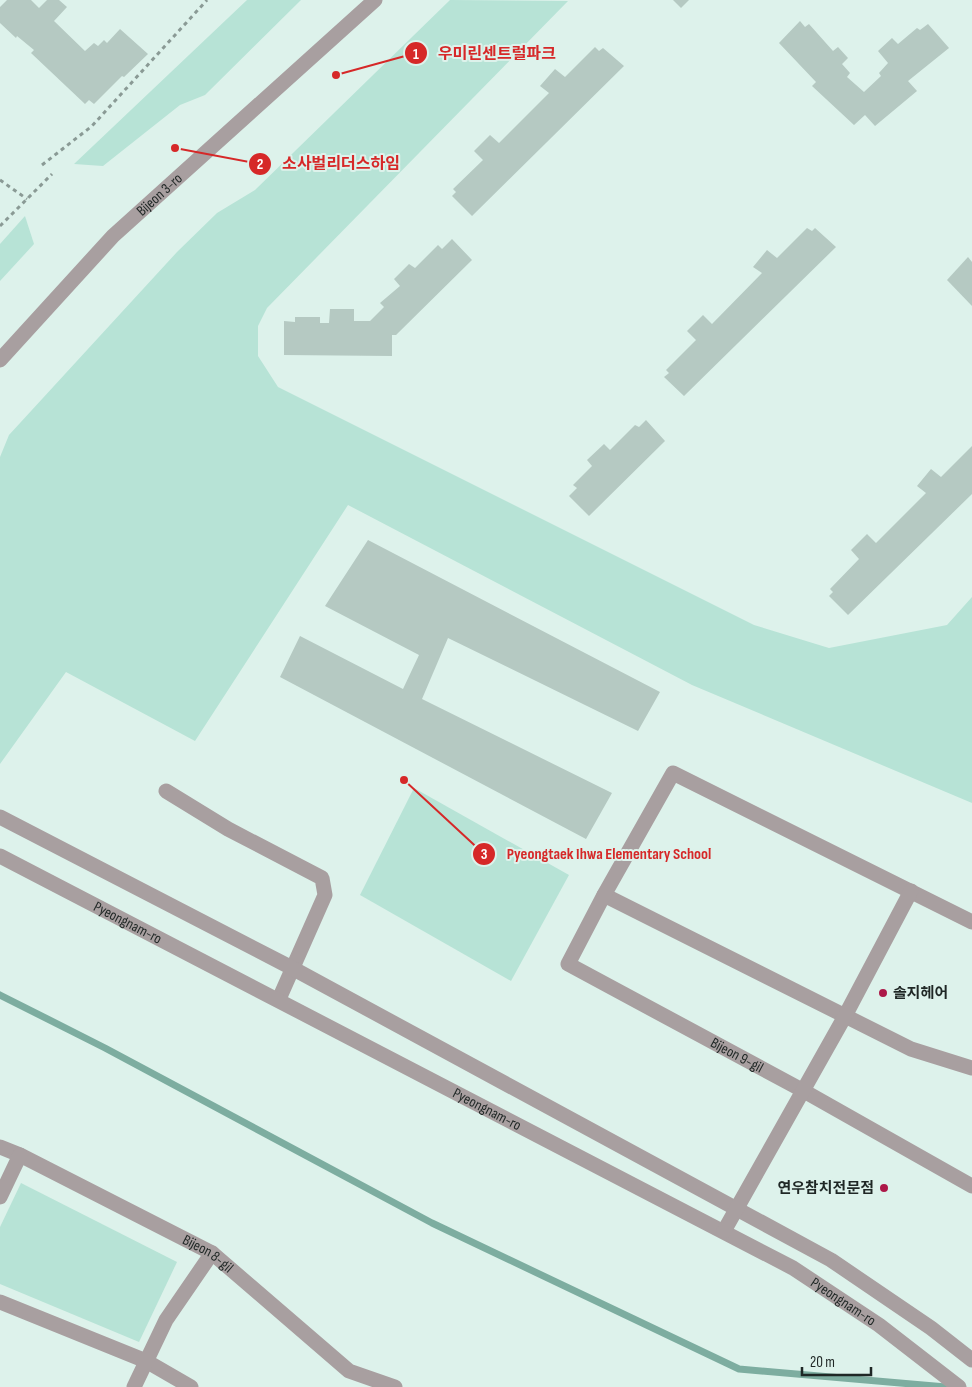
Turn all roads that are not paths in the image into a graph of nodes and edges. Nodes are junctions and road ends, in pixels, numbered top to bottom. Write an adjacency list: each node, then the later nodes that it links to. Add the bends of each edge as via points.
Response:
1 (375, 0): 2 (street, Bijeon 3-ro, via 113,236)
2 (0, 360)
3 (166, 791): 9 (street, via 228,829 322,878 325,895)
4 (0, 817): 9 (street)
5 (0, 856): 10 (street, Pyeongnam-ro)
6 (911, 892): 7 (street, Bijeon 9-gil, via 673,773); 8 (street, Bijeon 9-gil); 11 (street)
7 (604, 894): 11 (street); 13 (street, Bijeon 9-gil, via 568,964)
8 (972, 922)
9 (292, 968): 10 (street); 18 (street)
10 (279, 999): 19 (street, Pyeongnam-ro)
11 (845, 1016): 12 (street, via 911,1049); 13 (street)
12 (972, 1068)
13 (802, 1090): 16 (street, Bijeon 9-gil); 18 (street)
14 (0, 1147): 15 (street, Bijeon 8-gil)
15 (20, 1155): 17 (street); 20 (street, Bijeon 8-gil)
16 (972, 1186)
17 (0, 1197)
18 (736, 1208): 19 (street); 22 (street, via 832,1260)
19 (724, 1231): 27 (street, Pyeongnam-ro, via 793,1268 880,1324)
20 (212, 1253): 23 (street, via 166,1320); 26 (street, Bijeon 8-gil, via 349,1371)
21 (0, 1302): 23 (street)
22 (972, 1360)
23 (146, 1361): 24 (street); 25 (street)
24 (134, 1387)
25 (191, 1387)
26 (396, 1387)
27 (959, 1387)

